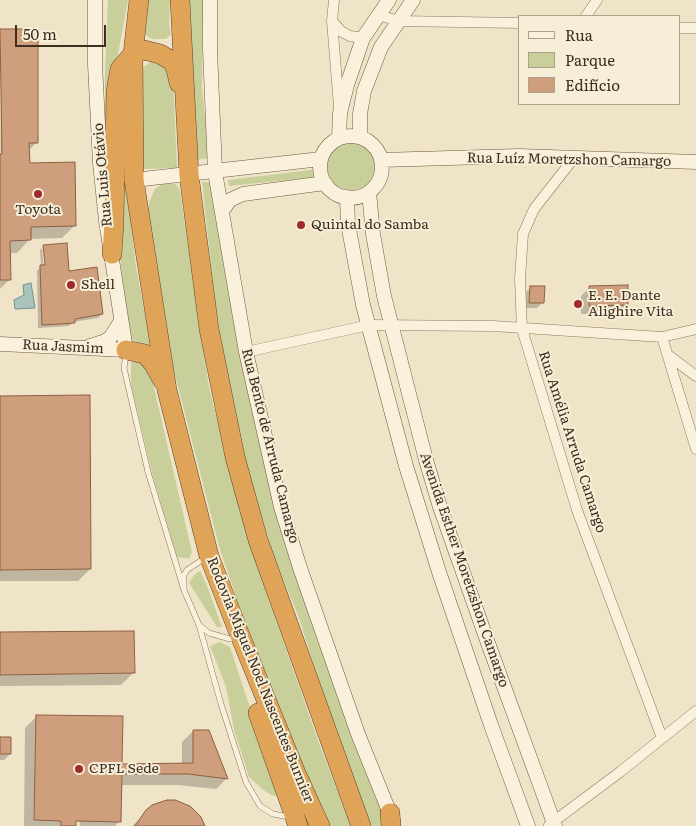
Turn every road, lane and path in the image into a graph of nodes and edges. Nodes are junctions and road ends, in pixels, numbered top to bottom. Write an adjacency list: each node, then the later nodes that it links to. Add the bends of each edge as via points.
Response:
1 (95, 0): 33 (main road, Rua Luis Otávio, via 100,163)
2 (139, 0): 17 (highway, Rodovia Miguel Noel Nascentes Burnier)
3 (180, 0): 19 (highway)
4 (210, 0): 26 (main road, Rua Bento de Arruda Camargo)
5 (334, 0): 11 (street)
6 (388, 0): 9 (main road)
7 (413, 0): 12 (main road)
8 (597, 0): 10 (street)
9 (378, 15): 12 (street); 16 (main road)
10 (587, 15)
11 (332, 21): 16 (street, via 342,32); 18 (street)
12 (399, 21): 13 (street); 20 (main road, via 381,47 364,91)
13 (518, 23)
14 (681, 28): 15 (street)
15 (696, 28)
16 (363, 38): 18 (main road)
17 (133, 54): 19 (highway, via 144,50 172,61 180,84); 28 (highway, Rodovia Miguel Noel Nascentes Burnier); 33 (highway, via 120,69 116,92)
18 (340, 113): 21 (main road)
19 (187, 130): 27 (highway)
20 (360, 137): 21 (main road); 24 (main road, via 370,142)
21 (339, 138): 23 (main road, via 325,150)
22 (574, 158): 24 (main road, Rua Luíz Moretzshon Camargo, via 519,156); 25 (main road, Rua Luíz Moretzshon Camargo); 37 (street, Rua Amélia Arruda Camargo, via 534,209 524,234 520,278)
23 (322, 159): 26 (main road); 29 (main road)
24 (381, 160): 30 (main road, via 380,178)
25 (696, 162)
26 (215, 172): 27 (main road); 32 (main road, Rua Bento de Arruda Camargo)
27 (189, 175): 28 (main road); 58 (highway, via 209,329 235,457 258,540)
28 (134, 180): 46 (highway, Rodovia Miguel Noel Nascentes Burnier)
29 (325, 183): 31 (main road, via 331,190); 32 (main road, via 243,194 230,200)
30 (370, 192): 31 (main road); 35 (main road, Avenida Esther Moretzshon Camargo, via 373,234)
31 (347, 197): 36 (main road, Avenida Esther Moretzshon Camargo, via 348,224)
32 (222, 211): 43 (main road, Rua Bento de Arruda Camargo)
33 (112, 254): 34 (main road, Rua Luis Otávio)
34 (121, 321): 41 (main road, via 110,338); 42 (main road, Rua Luis Otávio)
35 (390, 324): 36 (street); 37 (street); 56 (main road, Avenida Esther Moretzshon Camargo, via 440,508)
36 (369, 325): 43 (street); 59 (main road, Avenida Esther Moretzshon Camargo, via 420,514)
37 (522, 329): 39 (street); 53 (street, Rua Amélia Arruda Camargo, via 577,510)
38 (696, 329): 39 (street)
39 (662, 336): 44 (street)
40 (0, 344): 41 (main road, Rua Jasmim)
41 (86, 346): 42 (main road, Rua Jasmim)
42 (126, 350): 46 (highway, via 144,354 153,363); 49 (lane, via 124,368 148,472)
43 (246, 352): 55 (main road, Rua Bento de Arruda Camargo, via 281,507 358,734)
44 (668, 355): 45 (street); 47 (street)
45 (696, 376)
46 (167, 390): 48 (highway, Rodovia Miguel Noel Nascentes Burnier)
47 (696, 449)
48 (210, 556): 49 (lane, via 187,570); 51 (highway, Rodovia Miguel Noel Nascentes Burnier)
49 (184, 590): 50 (lane)
50 (199, 625): 51 (lane, via 209,633); 54 (lane, via 220,704 246,782 260,806)
51 (234, 634): 54 (highway); 57 (highway, Rodovia Miguel Noel Nascentes Burnier)
52 (696, 710): 53 (street)
53 (662, 738): 56 (street)
54 (296, 822)
55 (392, 822)
56 (552, 825)
57 (320, 826)
58 (361, 826)
59 (528, 826)

